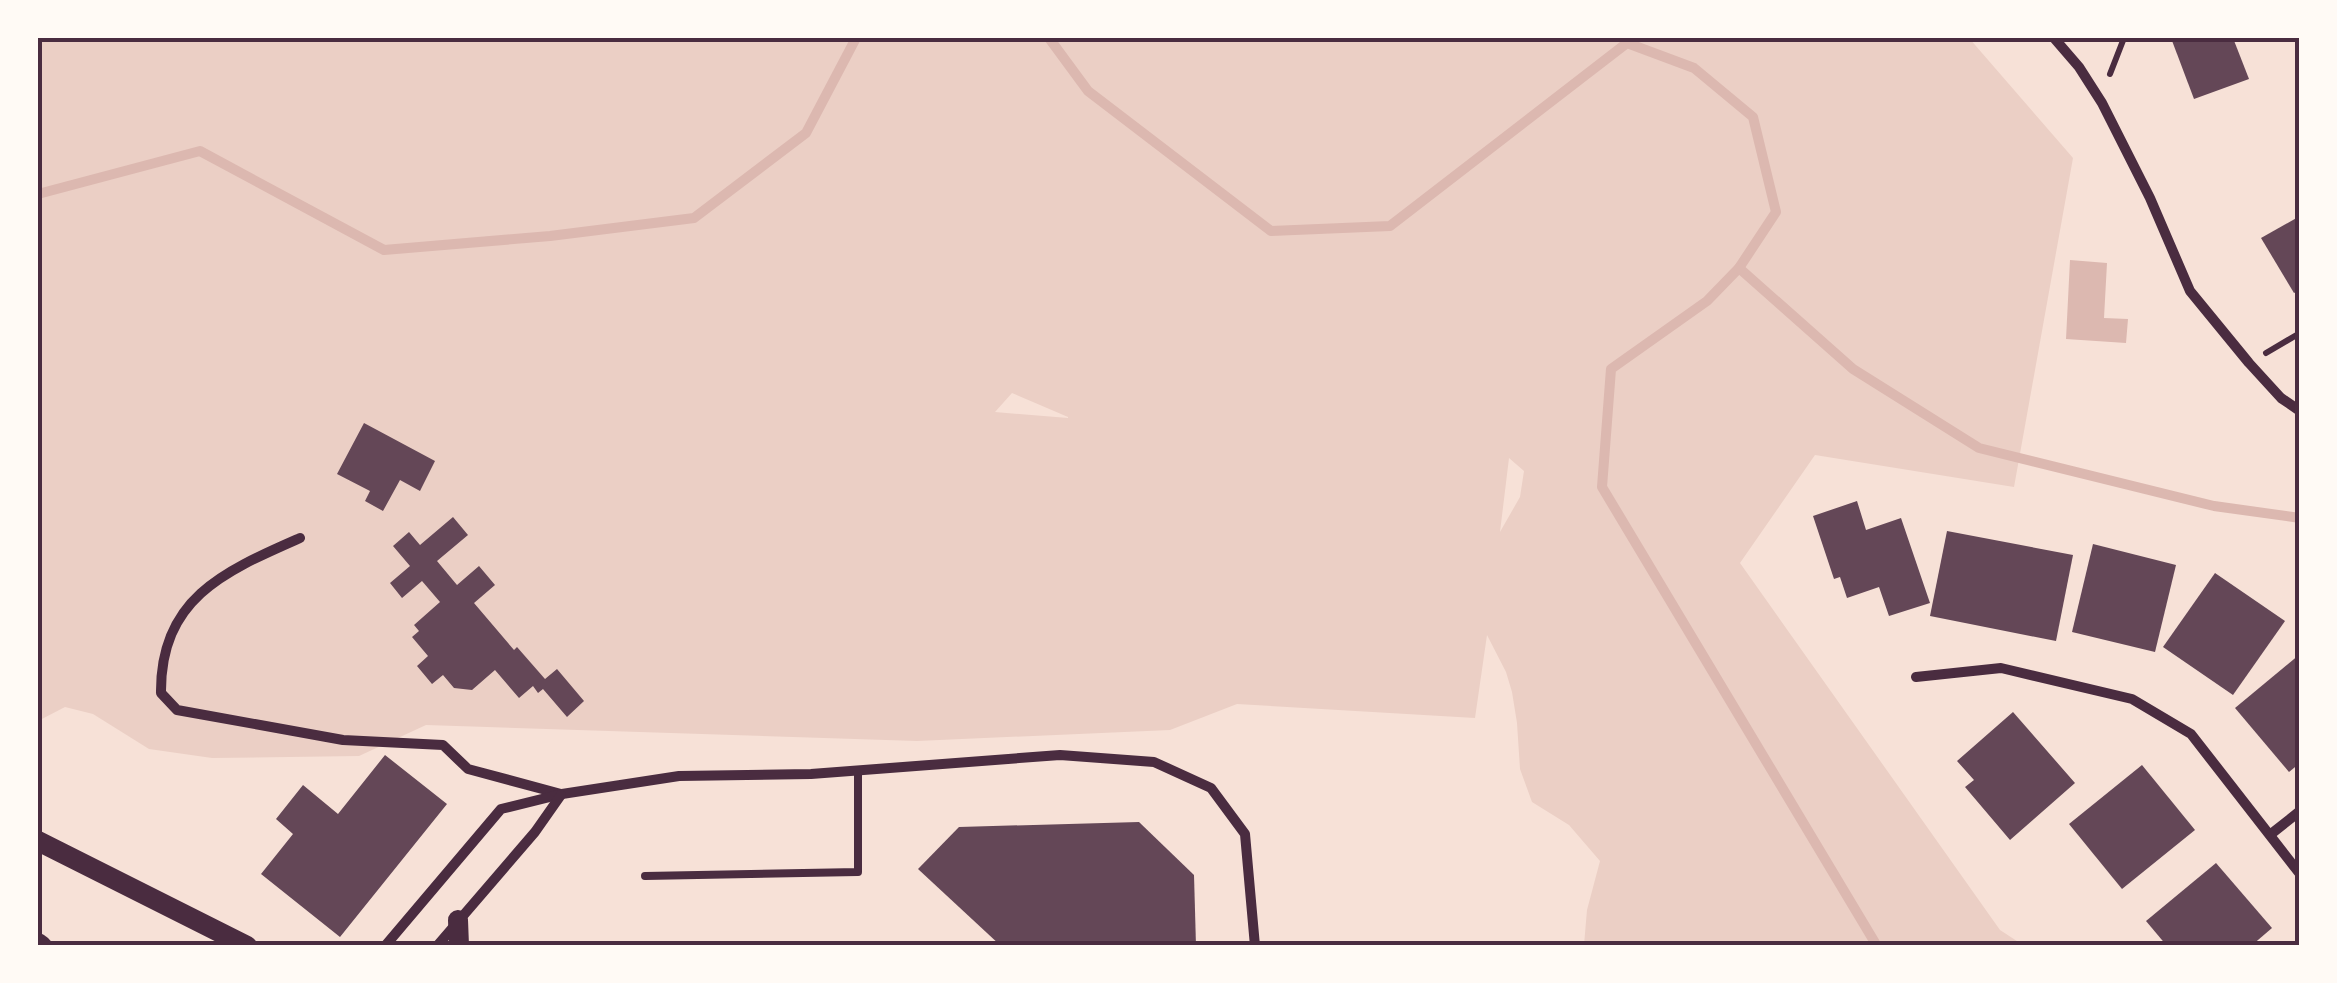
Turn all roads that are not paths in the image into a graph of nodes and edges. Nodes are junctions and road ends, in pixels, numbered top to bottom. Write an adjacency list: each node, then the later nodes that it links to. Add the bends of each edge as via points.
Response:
1 (2054, 38): 2 (street, via 2102,103 2190,290 2249,363)
2 (2300, 411)
3 (300, 538): 6 (street, via 240,564 197,596 179,620 161,668 161,693 177,710 343,740 443,744 468,769)
4 (1916, 678): 8 (street, via 2001,668 2132,699 2191,734)
5 (858, 770): 6 (street, via 680,776); 11 (lane, via 858,872); 17 (street, via 1060,755 1154,762 1211,788 1245,834)
6 (562, 794): 12 (street); 14 (street, via 501,809)
7 (2300, 811): 8 (street)
8 (2271, 834): 10 (street)
9 (38, 841): 13 (main road)
10 (2300, 874)
11 (645, 876)
12 (458, 920): 15 (street); 16 (main road)
13 (248, 946)
14 (385, 946)
15 (438, 946)
16 (459, 946)
17 (1254, 946)

